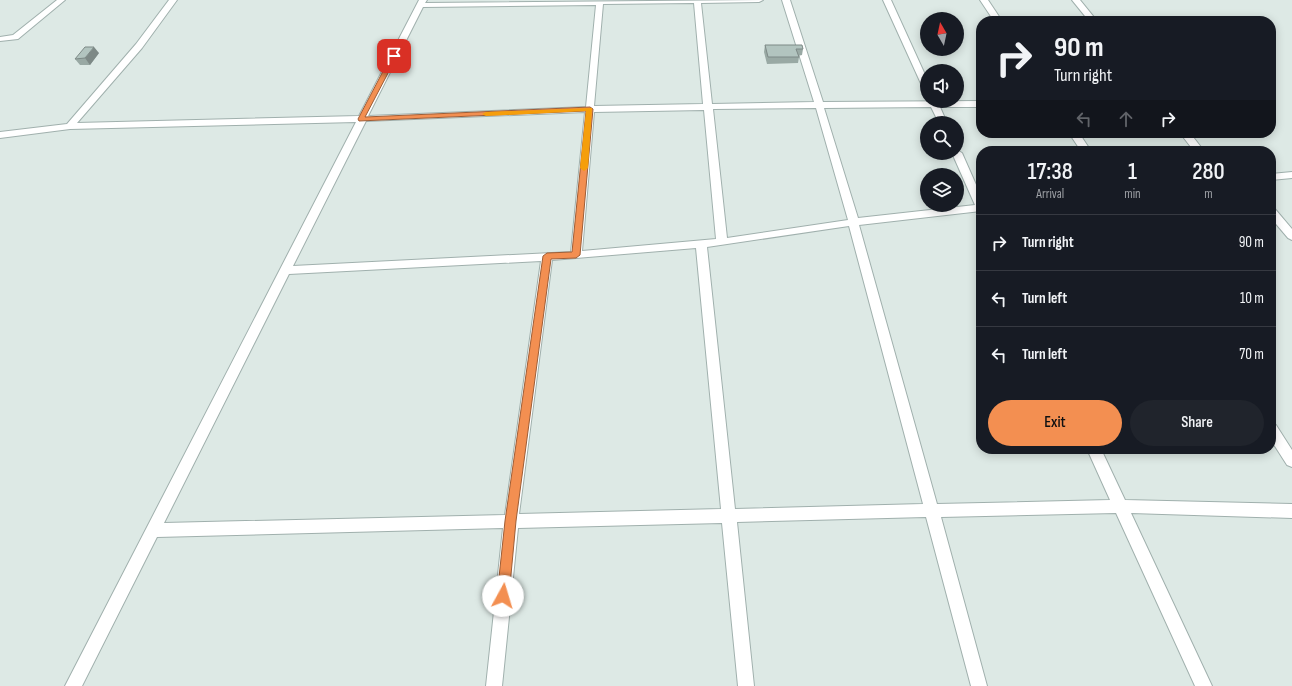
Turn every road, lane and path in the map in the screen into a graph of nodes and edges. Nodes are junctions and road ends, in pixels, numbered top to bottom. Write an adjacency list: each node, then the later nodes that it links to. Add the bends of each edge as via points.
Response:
1 (61, 0): 13 (street, via 15,37)
2 (173, 0): 22 (street, via 139,46)
3 (697, 0): 4 (street); 9 (street); 19 (street)
4 (758, 0)
5 (786, 0): 18 (street)
6 (887, 0): 14 (street)
7 (984, 0): 11 (street)
8 (1076, 0): 12 (street)
9 (600, 1): 10 (street); 20 (street)
10 (421, 2): 21 (street)
11 (995, 16)
12 (1089, 16)
13 (0, 39)
14 (920, 73)
15 (920, 103): 18 (street)
16 (964, 104): 17 (street)
17 (976, 104)
18 (819, 105): 19 (street); 32 (street)
19 (708, 108): 20 (street); 34 (street)
20 (590, 109): 21 (street); 36 (street)
21 (361, 119): 22 (street); 38 (street)
22 (70, 126): 23 (street)
23 (0, 135)
24 (1188, 138): 25 (street)
25 (1195, 146)
26 (960, 160): 29 (street)
27 (1292, 175): 28 (street)
28 (1276, 177)
29 (976, 196)
30 (976, 208): 32 (street)
31 (1276, 216): 33 (street)
32 (854, 222): 34 (street); 43 (street)
33 (1292, 236)
34 (722, 242): 35 (street)
35 (701, 244): 36 (street); 45 (street)
36 (576, 255): 37 (street)
37 (547, 256): 38 (street); 46 (street)
38 (285, 270): 47 (street)
39 (1276, 437): 41 (street)
40 (1096, 454): 42 (street)
41 (1292, 461)
42 (1120, 506): 43 (street); 44 (street); 52 (street)
43 (932, 510): 45 (street); 51 (street)
44 (1292, 511)
45 (730, 515): 46 (street); 50 (street)
46 (511, 521): 47 (street); 49 (street)
47 (152, 530): 48 (street)
48 (73, 686)
49 (494, 686)
50 (746, 686)
51 (979, 686)
52 (1204, 686)

